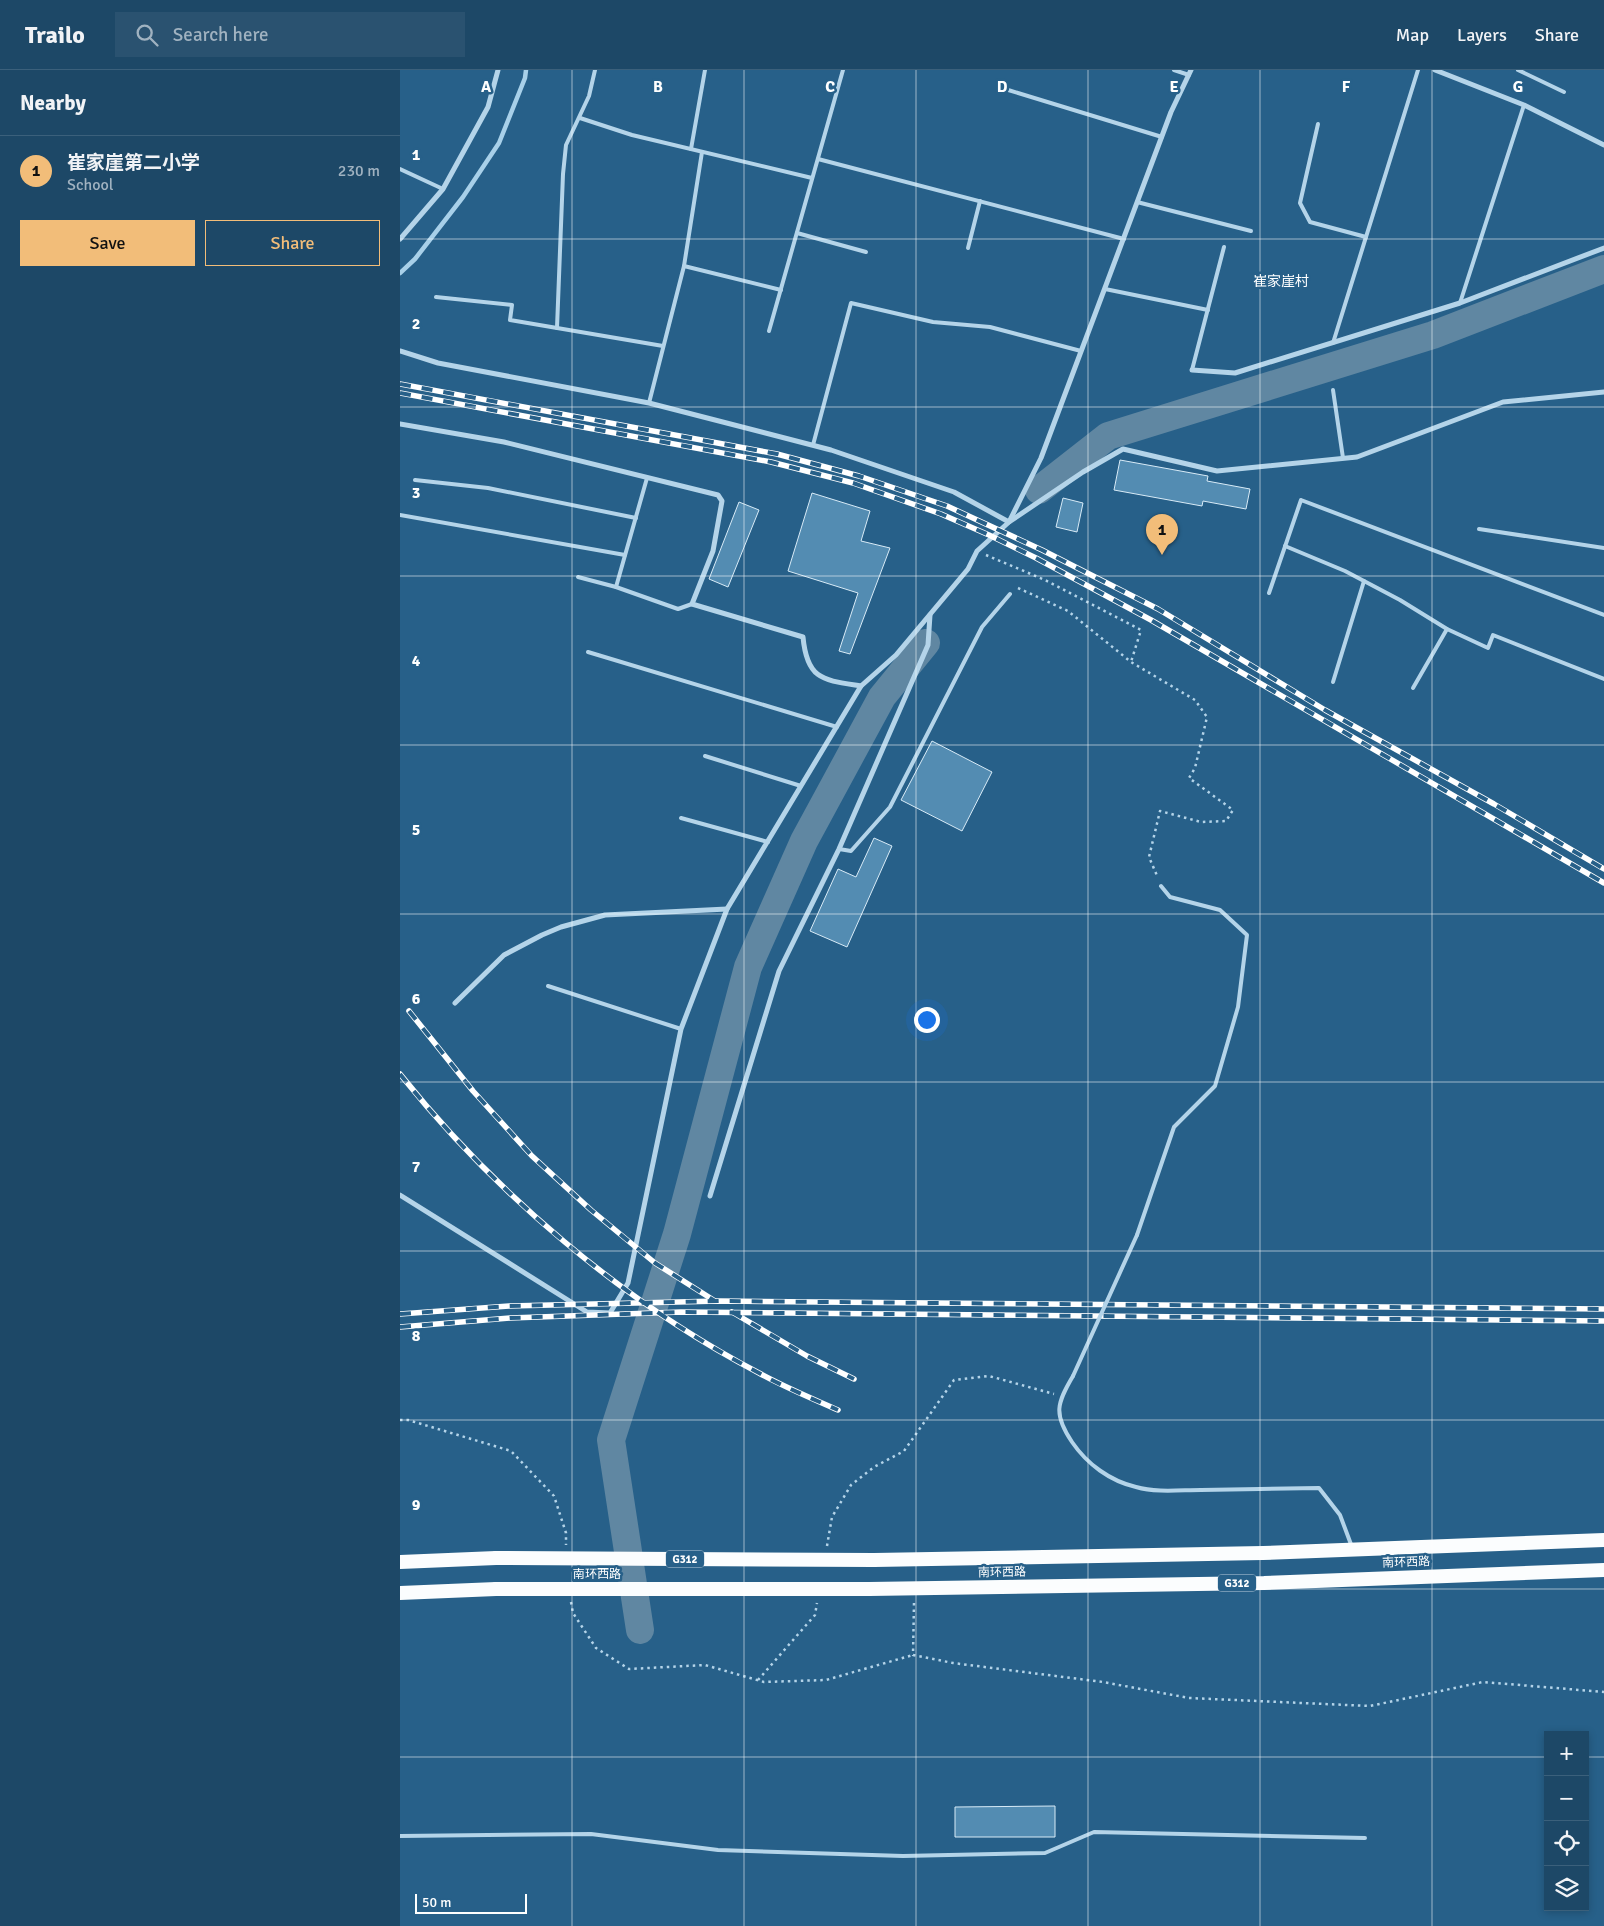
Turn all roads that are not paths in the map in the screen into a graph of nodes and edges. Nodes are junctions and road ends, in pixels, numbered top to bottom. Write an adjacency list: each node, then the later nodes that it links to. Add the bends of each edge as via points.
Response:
1 (498, 70): 22 (street, via 488,107)
2 (594, 70): 13 (lane)
3 (705, 70): 17 (lane)
4 (843, 70): 19 (lane)
5 (1174, 70): 9 (lane)
6 (1418, 70): 27 (lane)
7 (1435, 70): 12 (street)
8 (1518, 70): 11 (lane)
9 (1190, 72): 15 (street)
10 (1005, 89): 15 (lane)
11 (1564, 92)
12 (1524, 105): 16 (street); 38 (lane)
13 (580, 118): 17 (lane); 40 (lane, via 566,145)
14 (1318, 124): 27 (lane, via 1300,203 1310,222)
15 (1162, 137): 24 (street)
16 (1604, 145)
17 (691, 149): 18 (lane)
18 (702, 152): 21 (lane); 34 (lane)
19 (818, 159): 21 (lane); 23 (lane)
20 (400, 169): 22 (lane)
21 (812, 178): 26 (lane)
22 (443, 189): 28 (street)
23 (980, 201): 29 (lane); 31 (lane)
24 (1137, 202): 25 (lane); 29 (street)
25 (1251, 230)
26 (797, 233): 33 (lane); 36 (lane)
27 (1366, 237): 42 (lane)
28 (400, 239)
29 (1124, 239): 35 (street)
30 (1224, 247): 39 (lane)
31 (968, 248)
32 (1604, 248): 38 (street)
33 (866, 252)
34 (684, 266): 36 (lane); 43 (lane)
35 (1105, 289): 39 (lane); 45 (street)
36 (781, 290): 41 (lane)
37 (436, 297): 40 (lane, via 512,306 510,320)
38 (1460, 304): 42 (street)
39 (1208, 310): 46 (lane)
40 (557, 328): 43 (lane)
41 (769, 331)
42 (1333, 343): 46 (street, via 1235,373)
43 (663, 346): 49 (lane)
44 (400, 351): 49 (street, via 438,363)
45 (1081, 351): 51 (lane, via 990,327 933,322 851,303); 57 (street, via 1041,458)
46 (1192, 370)
47 (1333, 390): 52 (lane)
48 (1604, 392): 52 (street, via 1503,402 1357,457)
49 (648, 403): 51 (street)
50 (400, 424): 53 (street, via 504,442)
51 (814, 446): 57 (street, via 954,492)
52 (1343, 458): 57 (street, via 1217,471 1123,449)
53 (647, 478): 56 (lane); 67 (street, via 718,495 722,501 713,551)
54 (415, 480): 56 (lane, via 488,488)
55 (400, 515): 61 (lane)
56 (636, 518): 61 (lane)
57 (1010, 522): 68 (street, via 977,551 968,569)
58 (1479, 529): 60 (lane)
59 (1285, 546): 63 (lane); 65 (lane); 69 (lane, via 1301,500)
60 (1604, 548)
61 (625, 555): 64 (lane)
62 (578, 577): 64 (lane)
63 (1364, 582): 70 (lane); 73 (lane)
64 (616, 587): 67 (lane, via 678,608)
65 (1269, 593)
66 (1010, 594): 81 (lane, via 982,627 890,807 852,850)
67 (692, 604): 74 (street, via 803,637 804,655 813,672 833,682)
68 (930, 614): 74 (street, via 896,655); 81 (street, via 928,645)
69 (1604, 615)
70 (1446, 629): 72 (lane, via 1488,648 1493,635); 75 (lane)
71 (588, 652): 76 (lane)
72 (1604, 679)
73 (1333, 682)
74 (861, 686): 76 (street)
75 (1413, 688)
76 (837, 727): 78 (street)
77 (705, 756): 78 (lane)
78 (802, 786): 80 (street)
79 (681, 818): 80 (lane)
80 (768, 842): 83 (street)
81 (840, 848): 88 (street, via 779,971)
82 (1161, 886): 90 (lane, bridge, via 1170,897 1220,910 1247,935 1238,1007 1215,1086 1174,1126 1137,1235 1061,1396 1061,1421 1085,1458 1108,1476 1128,1485 1149,1490 1319,1488 1346,1526)
83 (727, 909): 85 (street, via 605,915 561,927 504,956); 86 (street)
84 (548, 986): 86 (lane)
85 (455, 1003)
86 (681, 1029): 87 (street, via 628,1283 610,1313 587,1312)
87 (400, 1195)
88 (710, 1196)
89 (1604, 1540): 90 (highway, 南环西路 / G312)
90 (1352, 1550): 91 (highway, 南环西路 / G312, bridge, via 874,1560 496,1558)
91 (400, 1562)
92 (1604, 1570): 93 (highway, 南环西路 / G312, bridge, via 1264,1583 869,1590 496,1589)
93 (400, 1593)
94 (400, 1836): 95 (lane, via 591,1834 718,1850 903,1856 1045,1853 1094,1832)
95 (1365, 1838)

